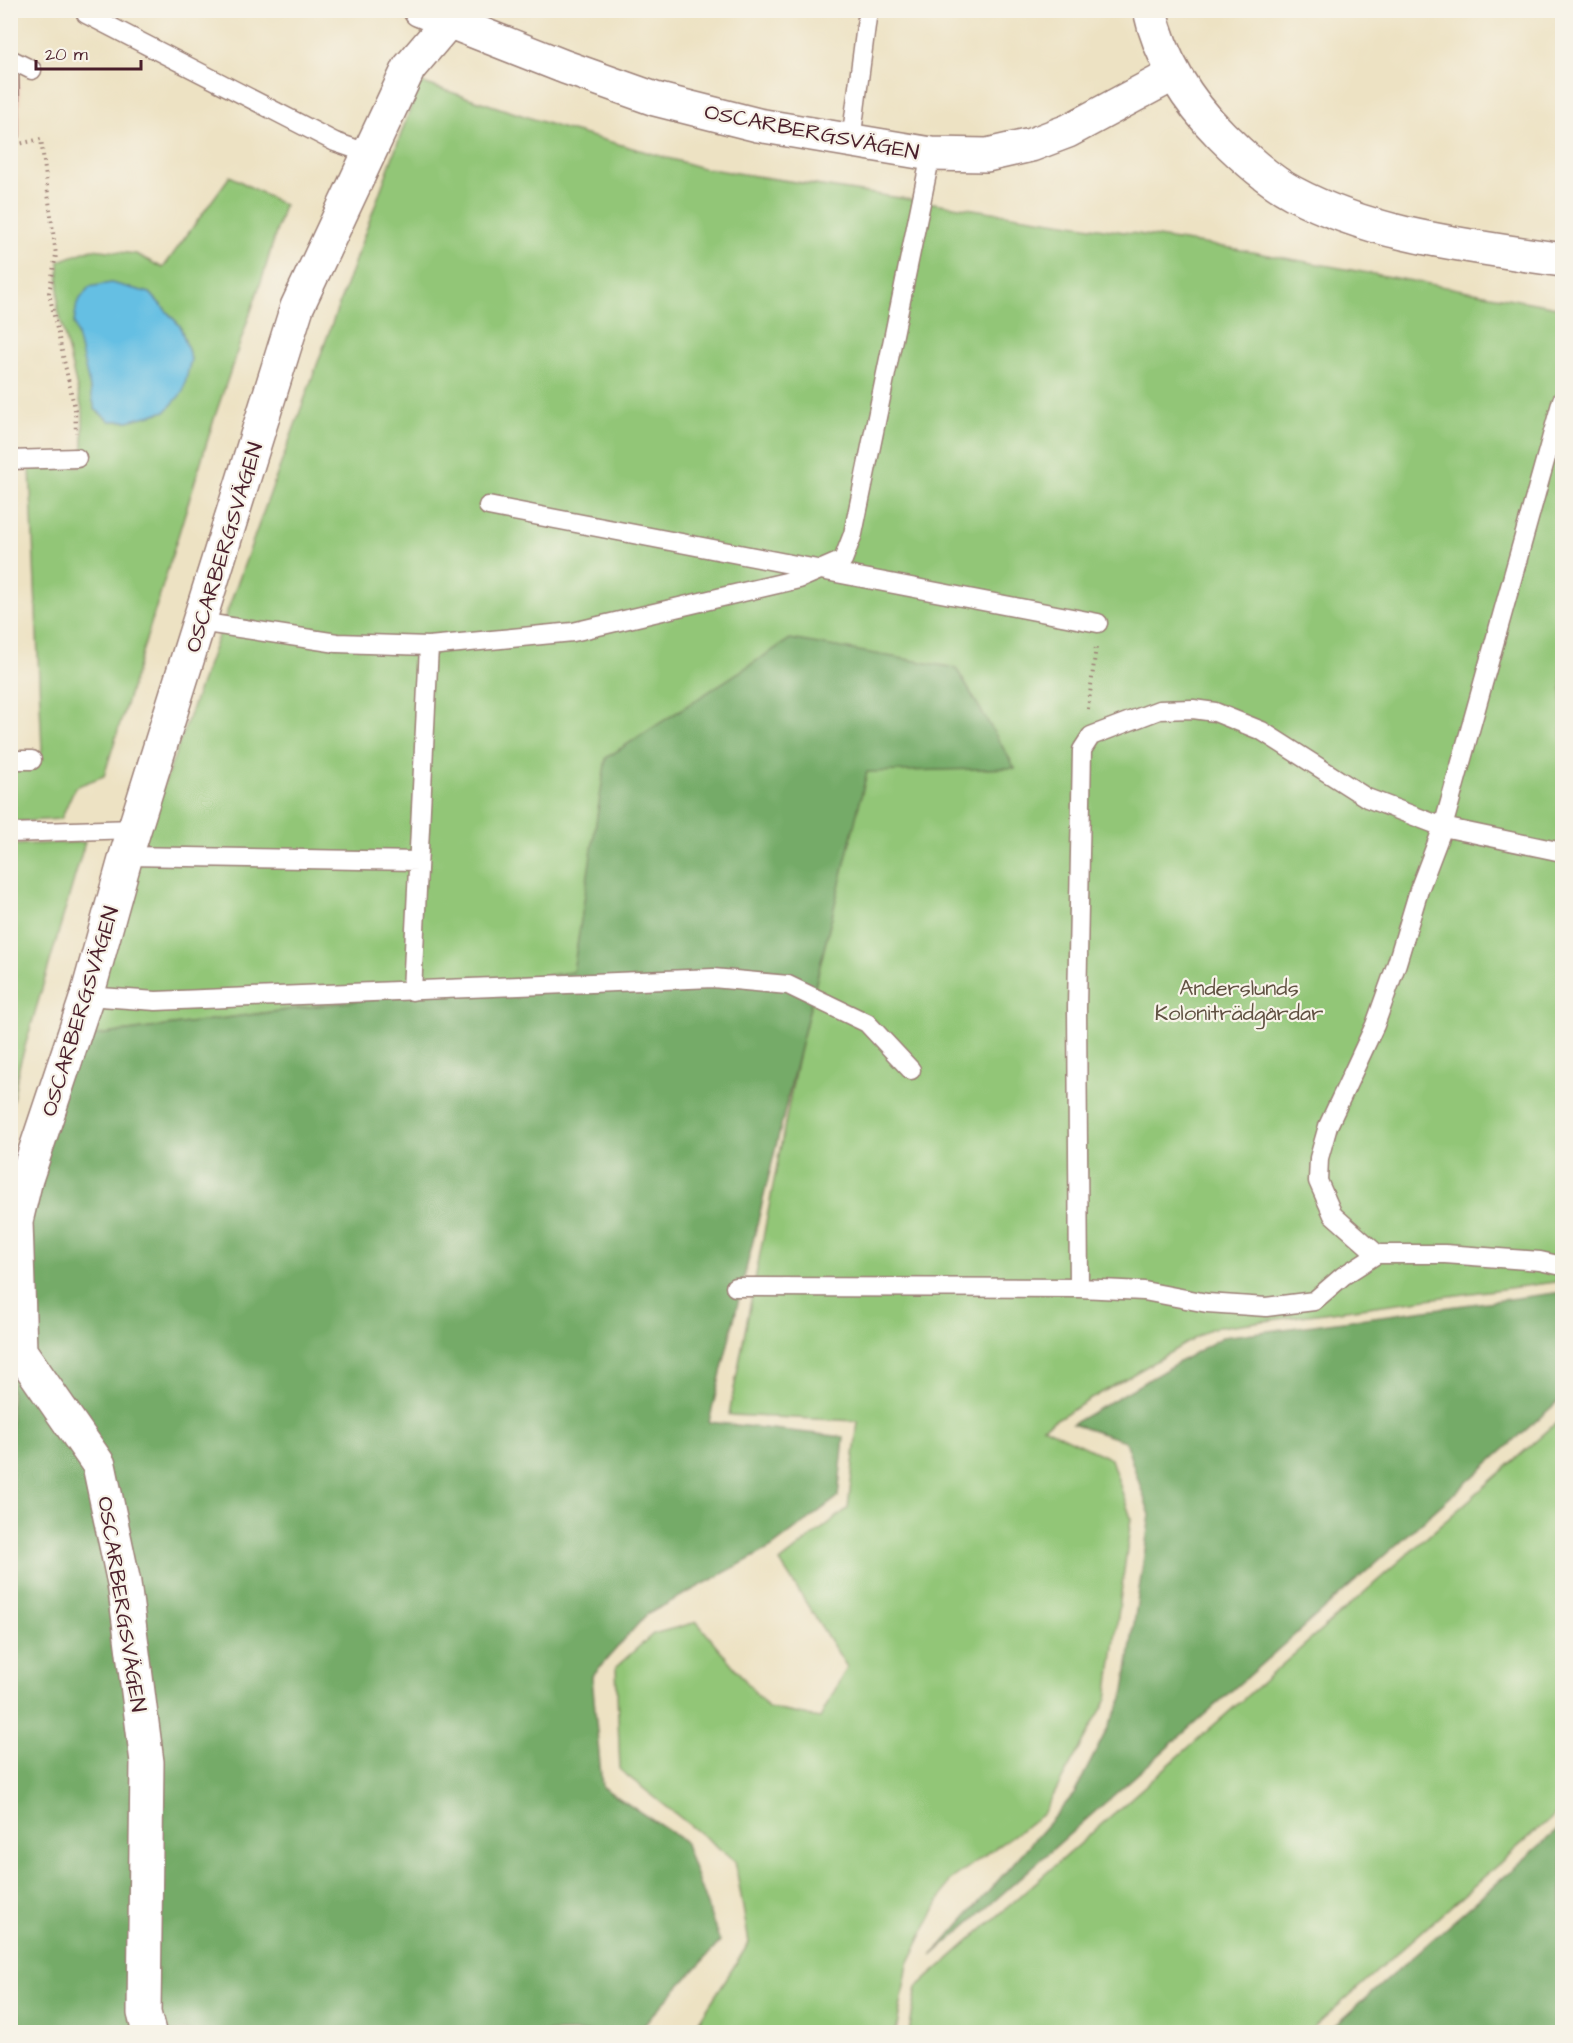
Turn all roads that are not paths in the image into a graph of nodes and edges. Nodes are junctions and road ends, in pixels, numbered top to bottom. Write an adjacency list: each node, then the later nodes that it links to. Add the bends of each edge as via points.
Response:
1 (868, 10): 8 (lane)
2 (1150, 10): 7 (street)
3 (86, 14): 10 (lane, via 335,142)
4 (434, 16): 8 (street, OSCARBERGSVÄGEN, via 655,99 758,125); 10 (street, OSCARBERGSVÄGEN)
5 (10, 59): 6 (lane)
6 (32, 70)
7 (1174, 74): 9 (street, OSCARBERGSVÄGEN, via 1068,131 1031,145 987,155); 11 (street, via 1204,118 1240,154 1291,193 1347,217 1427,239)
8 (851, 141): 9 (street, OSCARBERGSVÄGEN)
9 (931, 153): 16 (lane, via 853,534 843,560)
10 (370, 154): 17 (street, OSCARBERGSVÄGEN, via 297,307)
11 (1563, 260)
12 (1563, 400): 22 (lane)
13 (77, 458): 14 (lane)
14 (10, 460)
15 (488, 506): 16 (lane)
16 (822, 570): 18 (lane); 19 (lane, via 799,579 573,632)
17 (199, 622): 19 (lane, via 337,643); 24 (street, OSCARBERGSVÄGEN)
18 (1098, 623)
19 (429, 646): 26 (lane)
20 (10, 760): 21 (lane)
21 (32, 760)
22 (1443, 826): 25 (lane); 30 (lane, via 1375,1025 1328,1126 1319,1158 1318,1181 1334,1215); 33 (lane, via 1367,798 1262,731 1215,712 1159,710 1091,736 1082,750 1077,996)
23 (10, 833): 24 (lane)
24 (130, 842): 26 (lane); 28 (street, OSCARBERGSVÄGEN)
25 (1563, 852)
26 (418, 861): 27 (lane)
27 (412, 991): 28 (lane, via 156,1001); 29 (lane, via 713,978 788,985 867,1023)
28 (87, 996): 34 (street, OSCARBERGSVÄGEN, via 26,1179 16,1221 20,1351 99,1465 124,1583 147,1762 144,2013)
29 (911, 1070)
30 (1377, 1254): 31 (lane, via 1445,1254); 33 (lane, via 1314,1301 1266,1307 1207,1303 1144,1291)
31 (1563, 1266)
32 (735, 1287): 33 (lane)
33 (1079, 1288)
34 (149, 2032)

